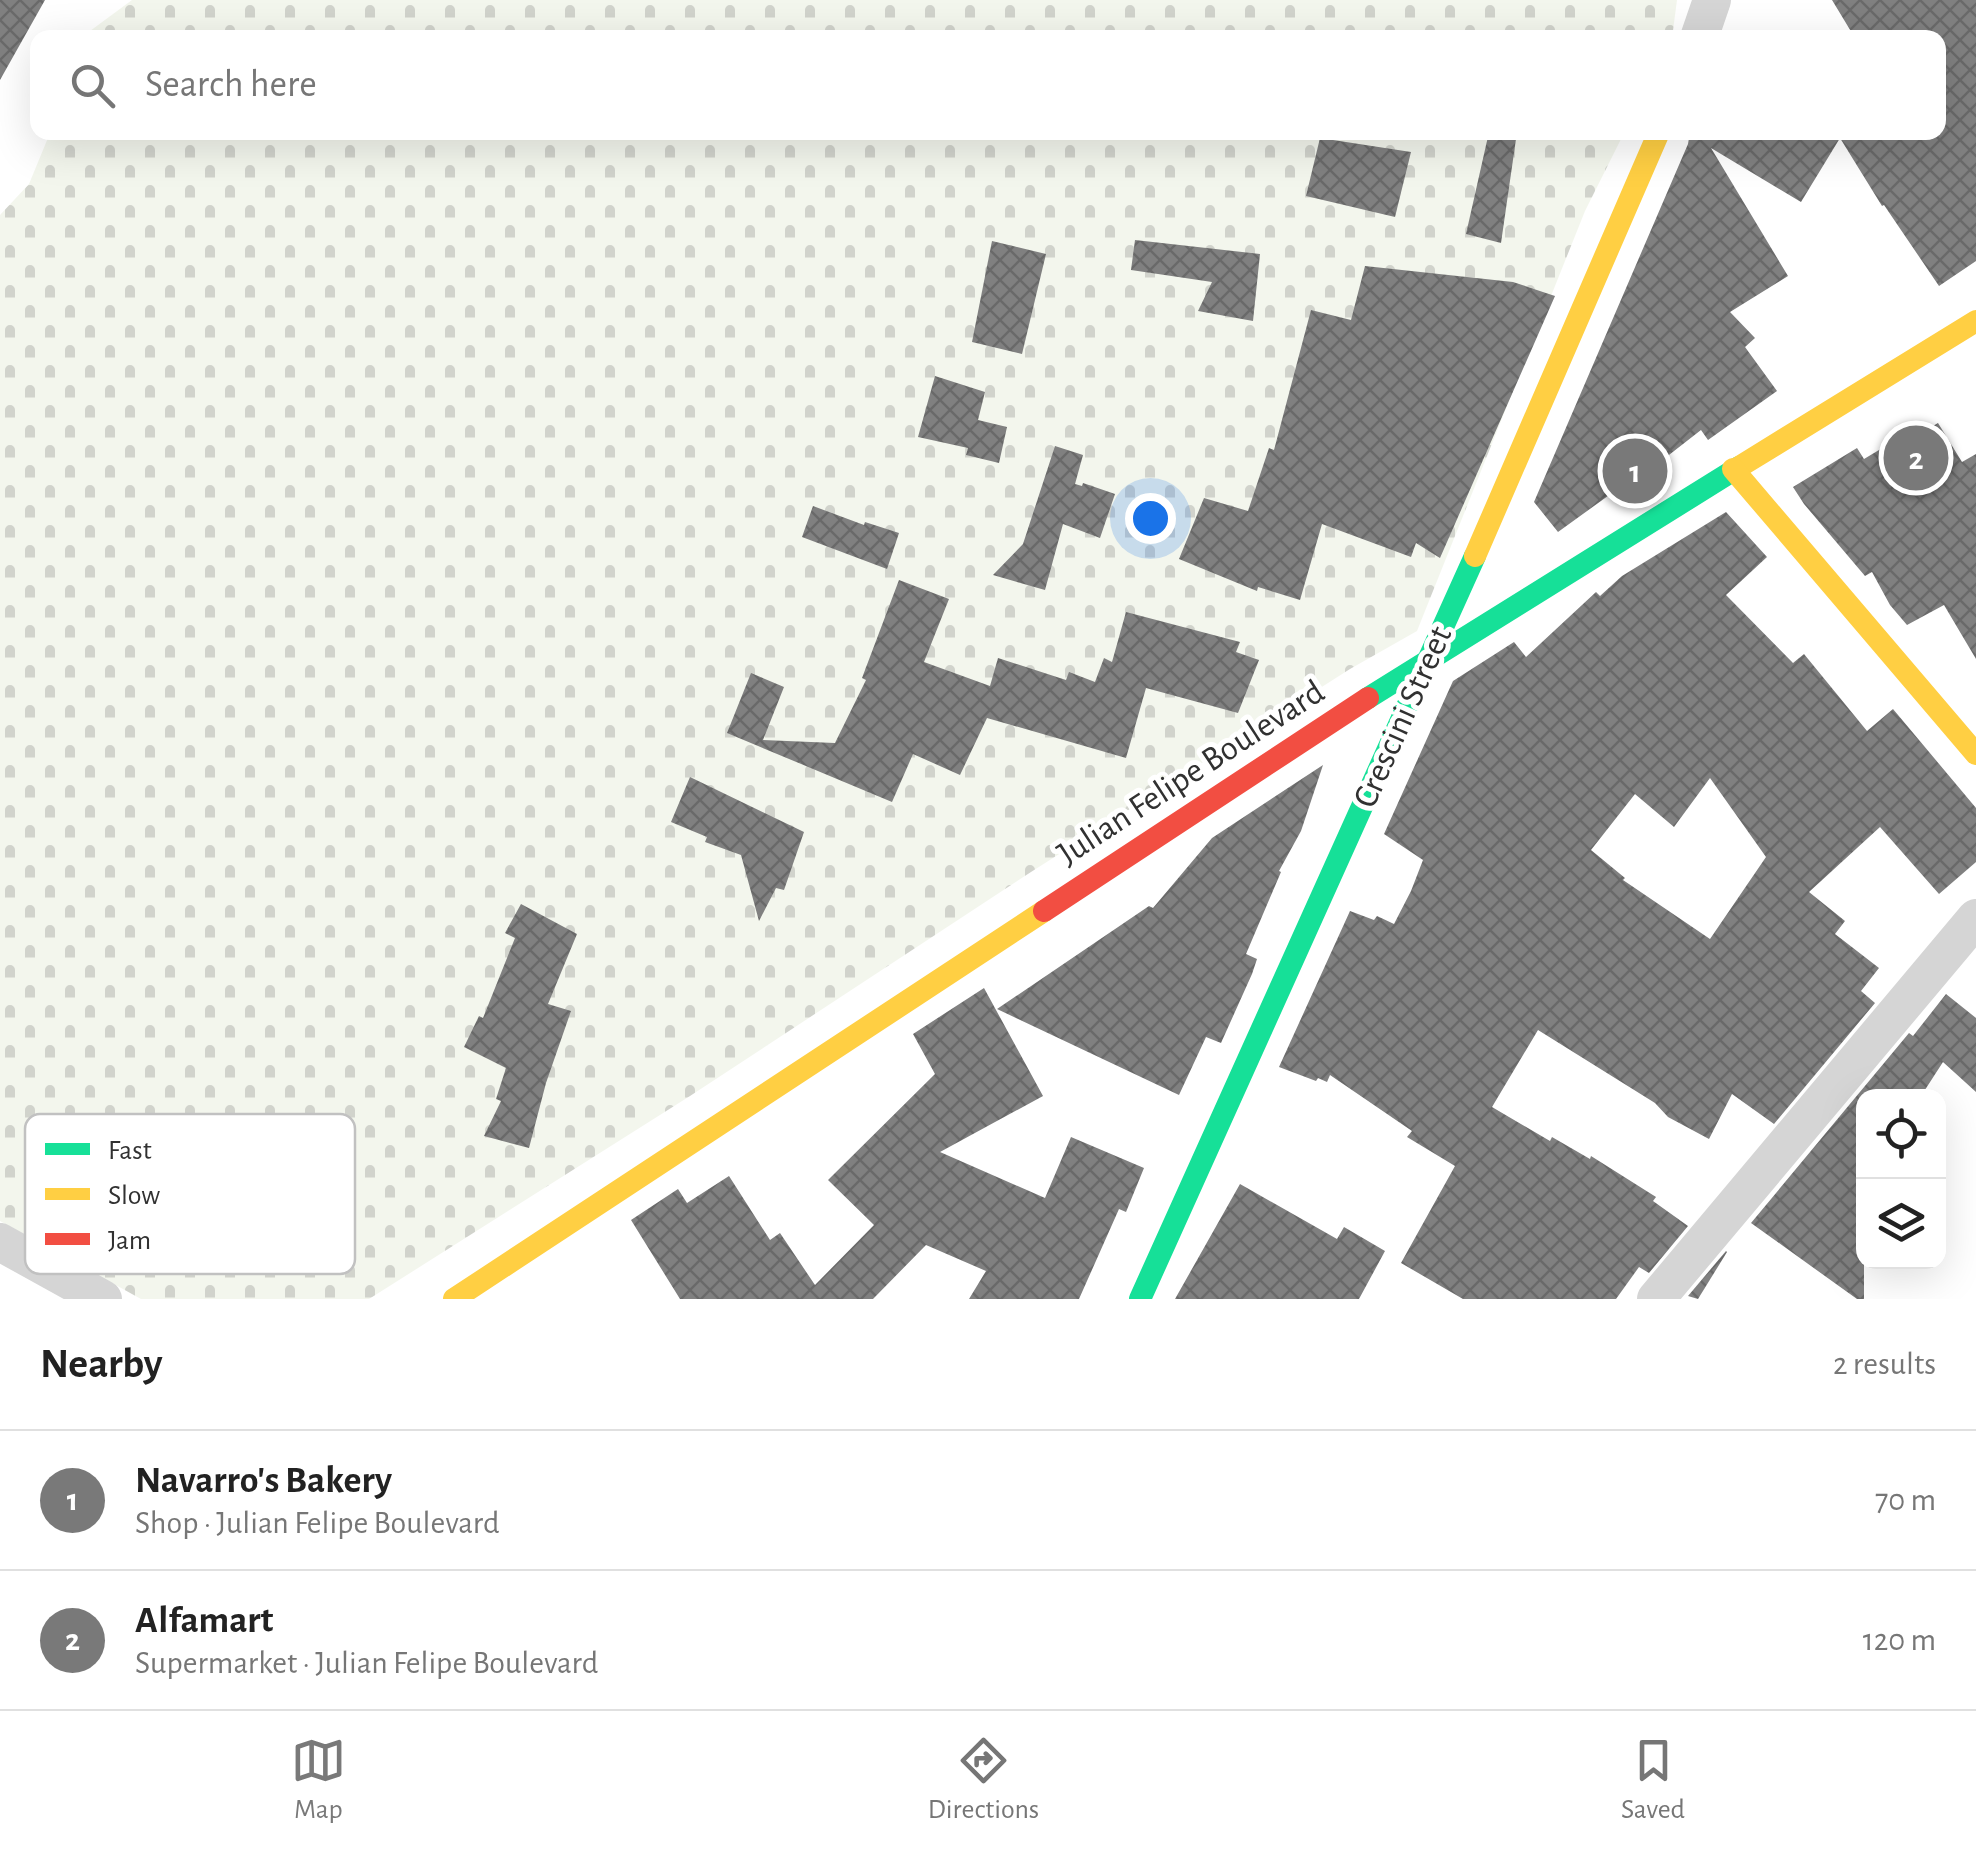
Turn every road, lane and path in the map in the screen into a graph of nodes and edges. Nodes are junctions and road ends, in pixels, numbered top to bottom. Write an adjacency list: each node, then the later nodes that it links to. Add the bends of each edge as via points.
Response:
1 (1656, 140): 4 (main road, Crescini Street)
2 (1976, 321): 3 (main road, Julian Felipe Boulevard)
3 (1734, 468): 4 (main road, Julian Felipe Boulevard); 5 (main road)
4 (1430, 658): 11 (main road, Julian Felipe Boulevard); 12 (main road, Crescini Street)
5 (1976, 754)
6 (1976, 918): 13 (street)
7 (0, 1242): 8 (street)
8 (25, 1256)
9 (58, 1274): 10 (street)
10 (103, 1299)
11 (454, 1299)
12 (1140, 1299)
13 (1656, 1299)

